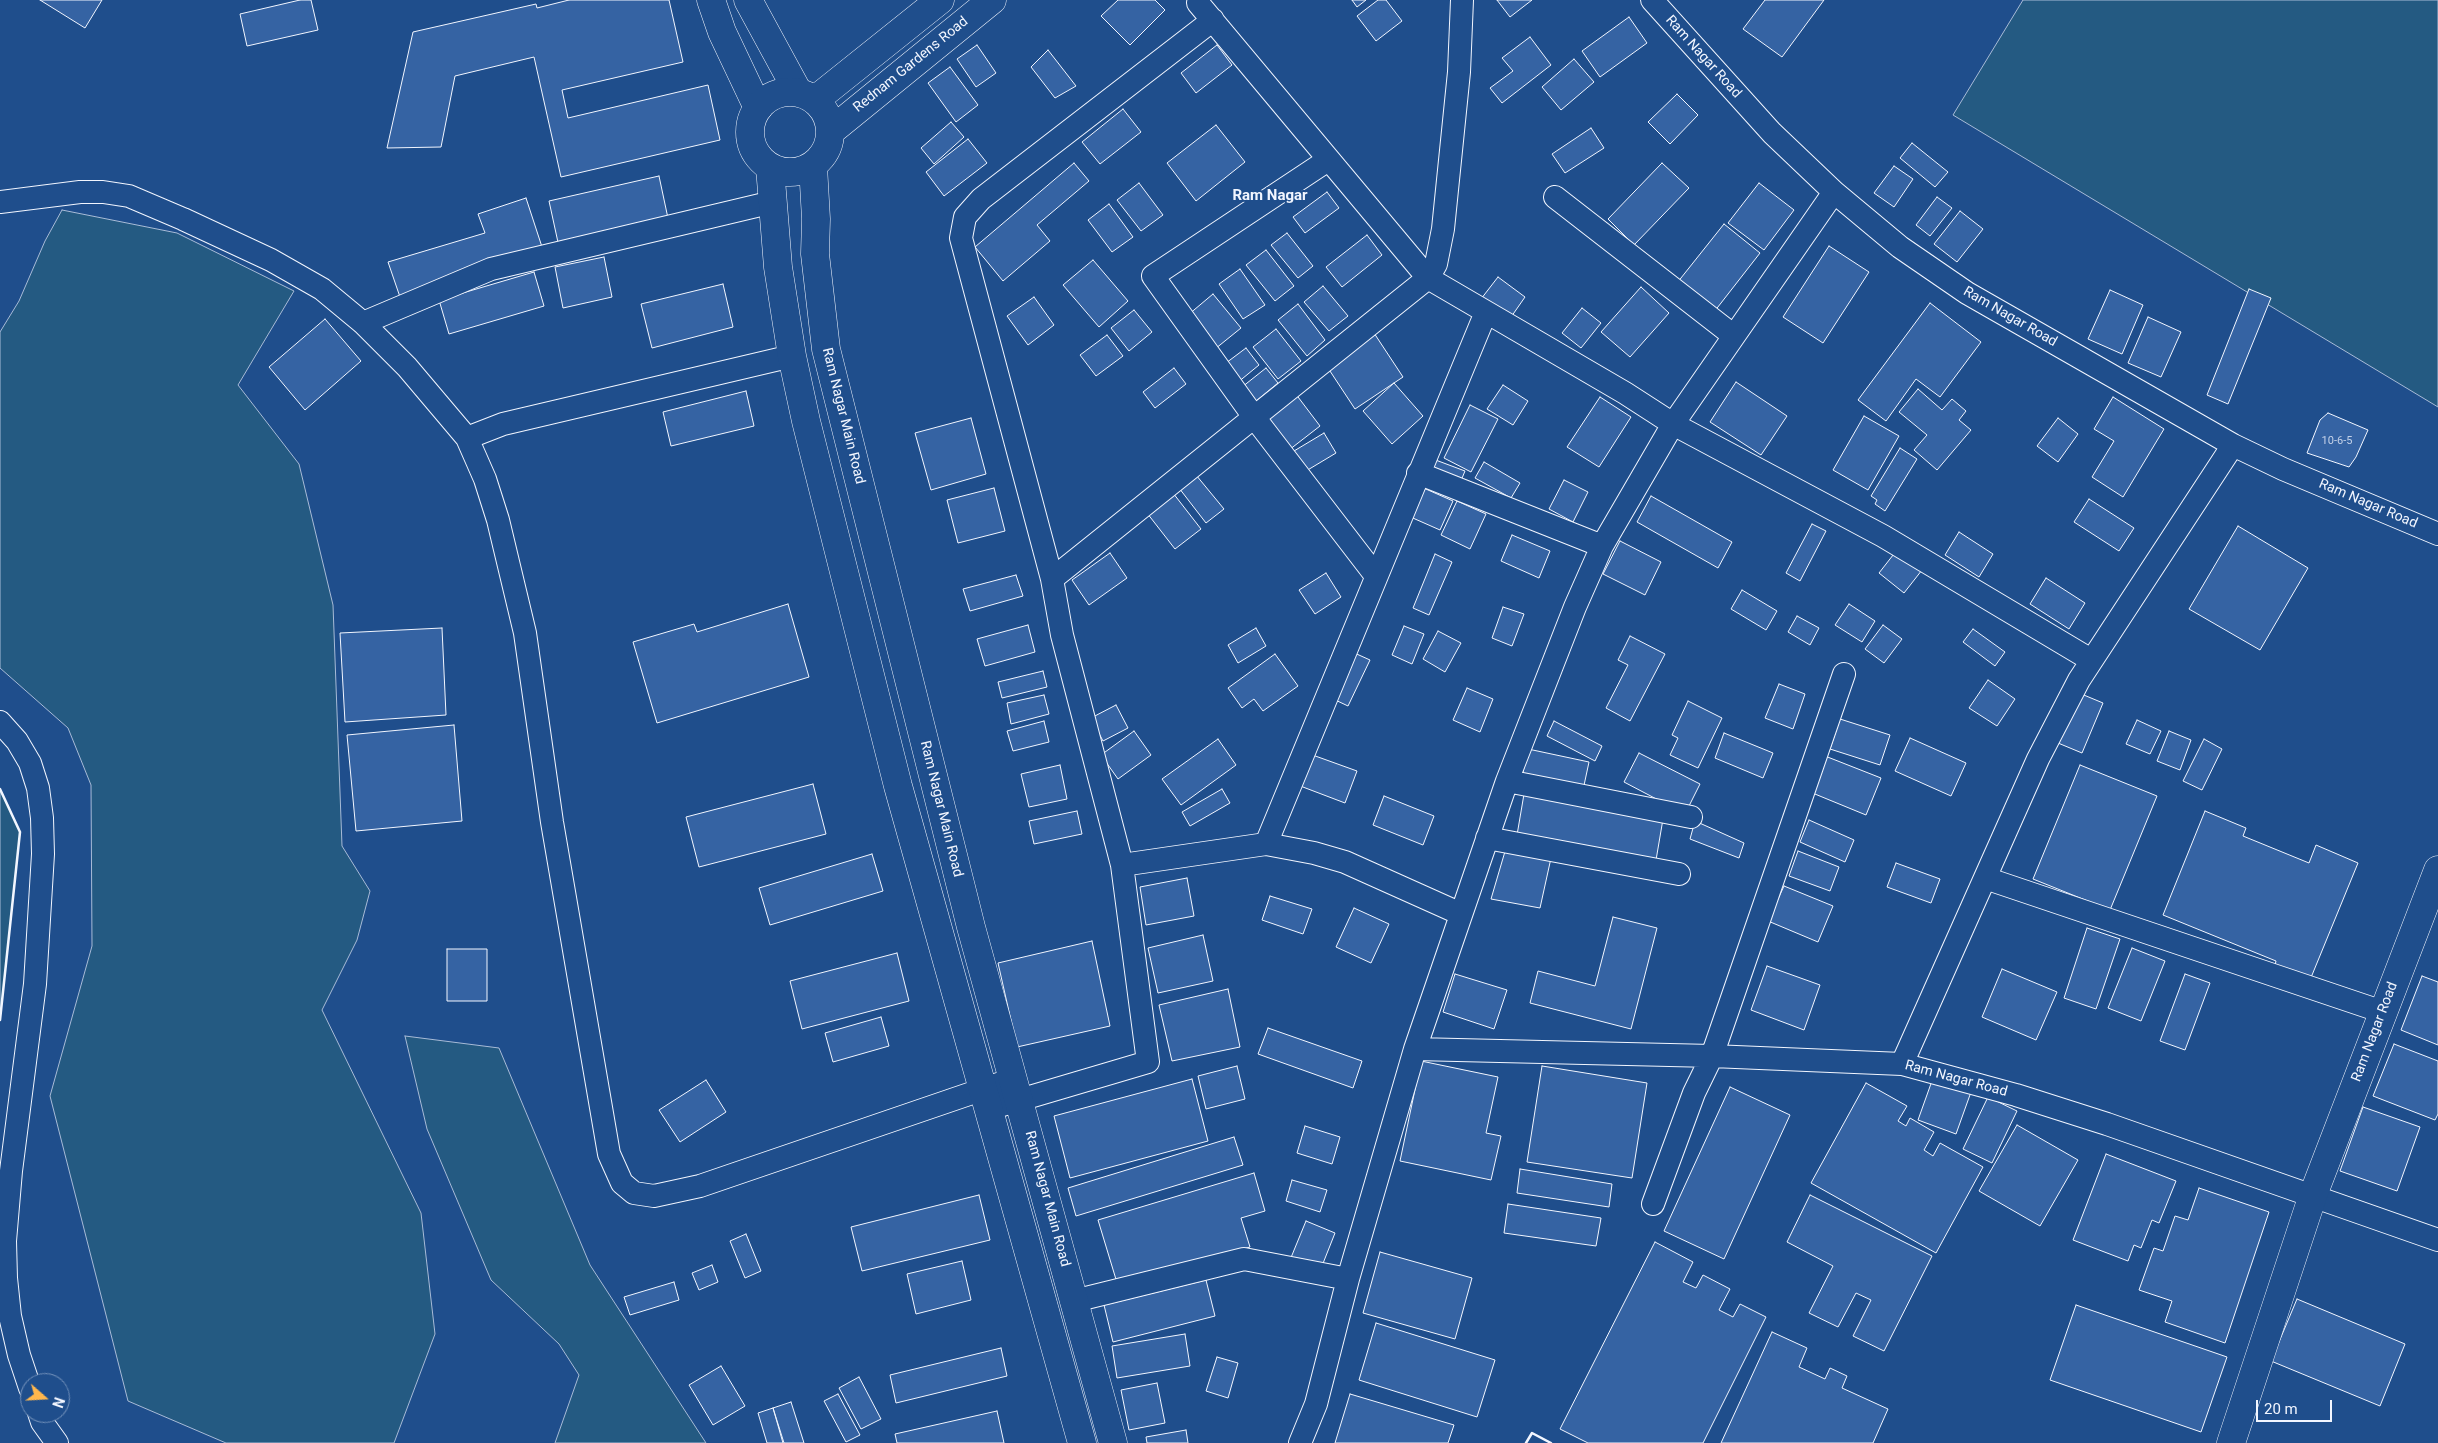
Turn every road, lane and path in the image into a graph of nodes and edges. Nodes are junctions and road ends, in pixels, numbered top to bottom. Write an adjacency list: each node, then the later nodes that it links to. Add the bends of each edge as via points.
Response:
1 (711, 0): 10 (main road, via 722,32)
2 (748, 0): 9 (main road)
3 (940, 0): 9 (main road)
4 (992, 0): 11 (main road, Rednam Gardens Road)
5 (1462, 0): 19 (street, via 1459,72 1443,229 1436,264)
6 (1652, 0): 15 (street, Ram Nagar Road, via 1772,133)
7 (1199, 1): 8 (street)
8 (1213, 20): 12 (street); 32 (street, via 981,199 965,217 961,238)
9 (806, 96): 10 (main road, via 783,92); 11 (main road, via 826,114)
10 (758, 108): 14 (main road, via 751,123 751,140 758,156)
11 (831, 131): 13 (main road, via 826,151)
12 (1328, 160): 19 (street); 24 (street, via 1152,276)
13 (813, 166): 14 (main road, via 799,172); 49 (main road, Ram Nagar Main Road, via 815,254 826,349 930,770)
14 (770, 167): 18 (main road)
15 (1834, 192): 22 (street); 27 (street, Ram Nagar Road, via 1900,246 1967,293)
16 (1555, 197): 22 (street)
17 (0, 202): 21 (street, via 80,192 129,196 271,260 322,289)
18 (773, 202): 21 (street, via 491,269); 23 (main road, via 778,267)
19 (1428, 278): 20 (street); 24 (street)
20 (1486, 312): 25 (street); 28 (street)
21 (363, 323): 26 (street, via 407,368)
22 (1734, 336): 25 (street)
23 (792, 356): 26 (street, via 503,424); 50 (main road, via 898,786)
24 (1254, 417): 31 (street); 32 (street)
25 (1673, 424): 30 (street); 33 (street, via 1883,536)
26 (466, 438): 50 (street, via 485,478 498,520 525,634 552,822 609,1154 622,1183 634,1193 654,1196 700,1186)
27 (2233, 445): 29 (street, Ram Nagar Road); 33 (street)
28 (1418, 473): 30 (street); 31 (street)
29 (2438, 534)
30 (1602, 546): 36 (street)
31 (1376, 576): 39 (street)
32 (1052, 579): 40 (street, via 1062,635)
33 (2092, 660): 43 (street, via 2038,759)
34 (1844, 674): 47 (street)
35 (0, 722): 56 (street, via 17,741 30,764 38,788 42,818 43,854 35,984 5,1241 10,1316)
36 (1507, 781): 37 (street); 38 (street)
37 (1691, 817)
38 (1487, 838): 41 (street); 44 (street)
39 (1266, 844): 40 (street); 44 (street, via 1345,862)
40 (1122, 865): 49 (street, via 1148,1062)
41 (1679, 874)
42 (2437, 877): 45 (main road, Ram Nagar Road)
43 (1985, 878): 45 (street); 48 (street)
44 (1461, 914): 46 (street)
45 (2383, 1012): 51 (main road, Ram Nagar Road)
46 (1415, 1049): 47 (street, Ram Nagar Road); 54 (street)
47 (1712, 1056): 48 (street, Ram Nagar Road); 52 (street, via 1694,1093)
48 (1902, 1064): 51 (street, Ram Nagar Road, via 2071,1112)
49 (1017, 1089): 50 (street); 55 (main road, Ram Nagar Main Road)
50 (987, 1099): 59 (main road)
51 (2313, 1195): 53 (street, Ram Nagar Road); 62 (main road, Ram Nagar Road)
52 (1653, 1204)
53 (2438, 1240)
54 (1348, 1279): 55 (street, via 1244,1259); 61 (street, via 1316,1404)
55 (1074, 1300): 60 (main road, Ram Nagar Main Road)
56 (25, 1373)
57 (43, 1423): 58 (street)
58 (57, 1443)
59 (1082, 1443)
60 (1113, 1443)
61 (1300, 1443)
62 (2231, 1443)

